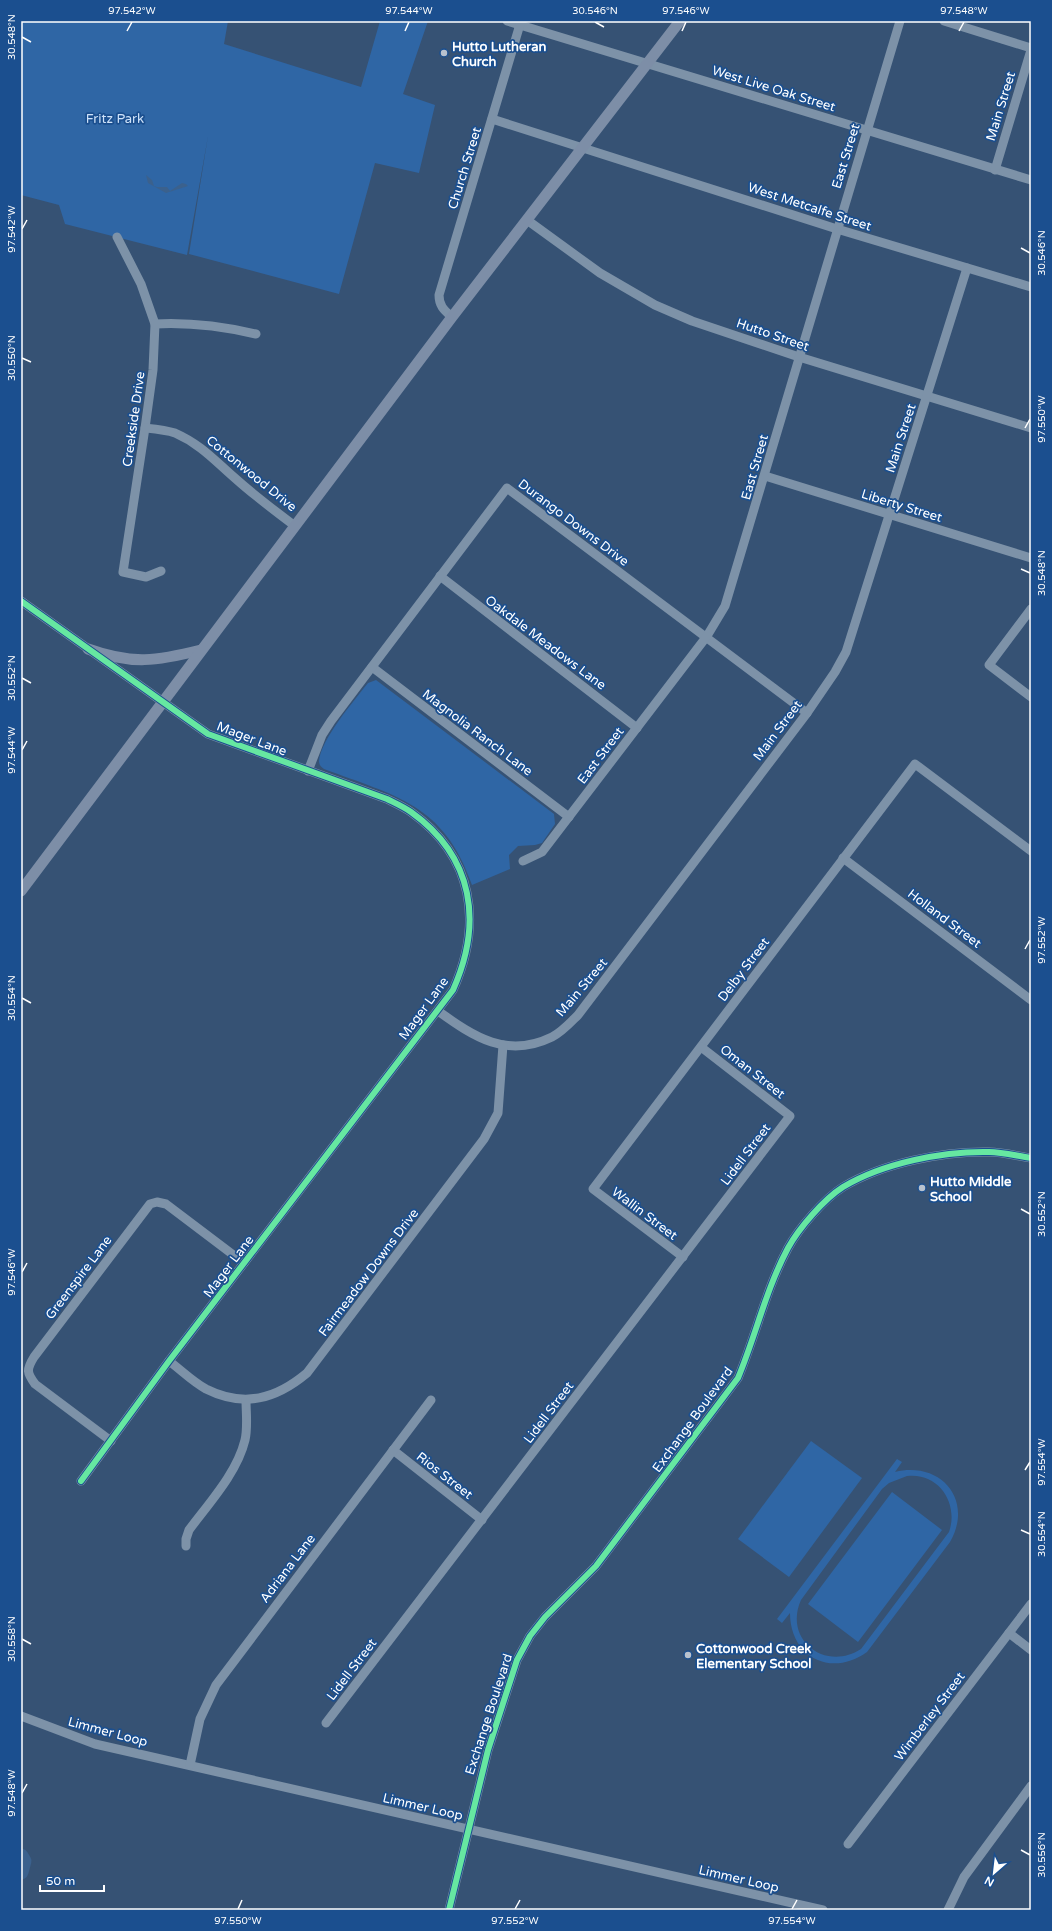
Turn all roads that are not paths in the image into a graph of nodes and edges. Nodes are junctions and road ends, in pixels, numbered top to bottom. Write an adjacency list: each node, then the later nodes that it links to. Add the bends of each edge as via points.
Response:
1 (507, 21): 5 (street, West Live Oak Street)
2 (680, 21): 7 (main road)
3 (900, 21): 9 (street, East Street)
4 (944, 21): 6 (street)
5 (520, 23): 7 (street, West Live Oak Street); 8 (street, Church Street)
6 (1031, 49): 11 (street, Main Street)
7 (647, 63): 9 (street, West Live Oak Street); 10 (main road)
8 (492, 119): 10 (street, West Metcalfe Street); 18 (street, Church Street, via 439,295 439,303 443,310)
9 (867, 130): 11 (street, West Live Oak Street); 14 (street, East Street)
10 (583, 147): 13 (main road); 14 (street, West Metcalfe Street)
11 (995, 170): 12 (street, West Live Oak Street)
12 (1031, 180)
13 (527, 220): 18 (main road); 21 (street, Hutto Street, via 600,273 655,305 692,321)
14 (837, 229): 16 (street, West Metcalfe Street); 21 (street, East Street)
15 (117, 237): 19 (street, Creekside Drive, via 142,284)
16 (967, 268): 17 (street, West Metcalfe Street); 22 (street, Main Street)
17 (1031, 287)
18 (452, 317): 27 (main road)
19 (155, 324): 20 (street, via 222,326); 23 (street, Creekside Drive, via 153,370)
20 (256, 334)
21 (798, 357): 22 (street, Hutto Street); 25 (street, East Street)
22 (928, 396): 24 (street, Hutto Street); 26 (street, Main Street)
23 (145, 428): 27 (street, Cottonwood Drive, via 173,432 196,444 264,503); 29 (street, Creekside Drive, via 123,572 146,577)
24 (1031, 428)
25 (765, 476): 26 (street, Liberty Street); 33 (street, East Street, via 727,600)
26 (890, 515): 28 (street, Liberty Street); 39 (street, Main Street, via 846,652)
27 (296, 526): 35 (main road)
28 (1031, 558)
29 (161, 571)
30 (440, 576): 33 (street, Durango Downs Drive, via 507,488); 36 (street, Durango Downs Drive); 40 (street, Oakdale Meadows Lane)
31 (21, 601): 34 (street, Mager Lane)
32 (1031, 609): 37 (street, via 989,665)
33 (707, 636): 39 (street, Durango Downs Drive); 40 (street, East Street)
34 (88, 649): 35 (main road, via 136,661); 38 (street, Mager Lane)
35 (201, 650): 38 (main road)
36 (372, 667): 41 (street, Durango Downs Drive, via 326,729); 42 (street, Magnolia Ranch Lane)
37 (1031, 697)
38 (162, 701): 41 (street, Mager Lane, via 208,734); 46 (main road)
39 (807, 713): 49 (street, Main Street, via 578,1015 553,1036 526,1045)
40 (637, 728): 42 (street, East Street)
41 (308, 771): 48 (street, Mager Lane, via 387,799 410,811 428,825 442,841 459,867 468,900 468,948 453,990)
42 (569, 817): 45 (street, East Street, via 542,852)
43 (1031, 851): 44 (street, Delby Street, via 915,764)
44 (843, 858): 47 (street, Holland Street); 50 (street, Delby Street)
45 (523, 861)
46 (21, 890)
47 (1031, 1000)
48 (438, 1011): 49 (street, Main Street, via 480,1039); 55 (street, Mager Lane)
49 (503, 1046): 57 (street, Fairmeadow Downs Drive, via 498,1113 484,1139 307,1373 283,1390 266,1397)
50 (700, 1047): 51 (street, Oman Street); 53 (street, Delby Street)
51 (790, 1116): 54 (street, Lidell Street)
52 (1031, 1158): 71 (street, Exchange Boulevard, via 990,1152 949,1154 907,1162 876,1172 842,1188 808,1219 789,1246 771,1282 752,1345 738,1378 596,1566 544,1617 530,1636 518,1660 490,1742)
53 (593, 1189): 54 (street, Wallin Street)
54 (683, 1257): 62 (street, Lidell Street)
55 (244, 1263): 56 (street, Mager Lane); 59 (street, Greenspire Lane, via 166,1204 150,1204 34,1357 28,1366 28,1375 35,1384)
56 (169, 1361): 57 (street, Fairmeadow Downs Drive, via 204,1388 223,1396); 59 (street, Mager Lane)
57 (246, 1400): 63 (street, via 245,1440 239,1458 189,1530)
58 (431, 1400): 60 (street, Adriana Lane)
59 (111, 1441): 61 (street, Mager Lane)
60 (393, 1450): 62 (street, Rios Street); 69 (street, Adriana Lane, via 216,1685 200,1719)
61 (81, 1481)
62 (482, 1520): 68 (street, Lidell Street)
63 (186, 1546)
64 (1031, 1604): 65 (street, Wimberley Street)
65 (1009, 1633): 66 (street); 72 (street, Wimberley Street)
66 (1031, 1650)
67 (21, 1716): 69 (street, Limmer Loop, via 96,1744)
68 (326, 1723)
69 (190, 1765): 71 (street, Limmer Loop)
70 (1031, 1786): 75 (street, via 964,1877)
71 (468, 1830): 73 (street, Exchange Boulevard); 74 (street, Limmer Loop)
72 (848, 1844)
73 (449, 1910)
74 (822, 1910)
75 (948, 1910)

